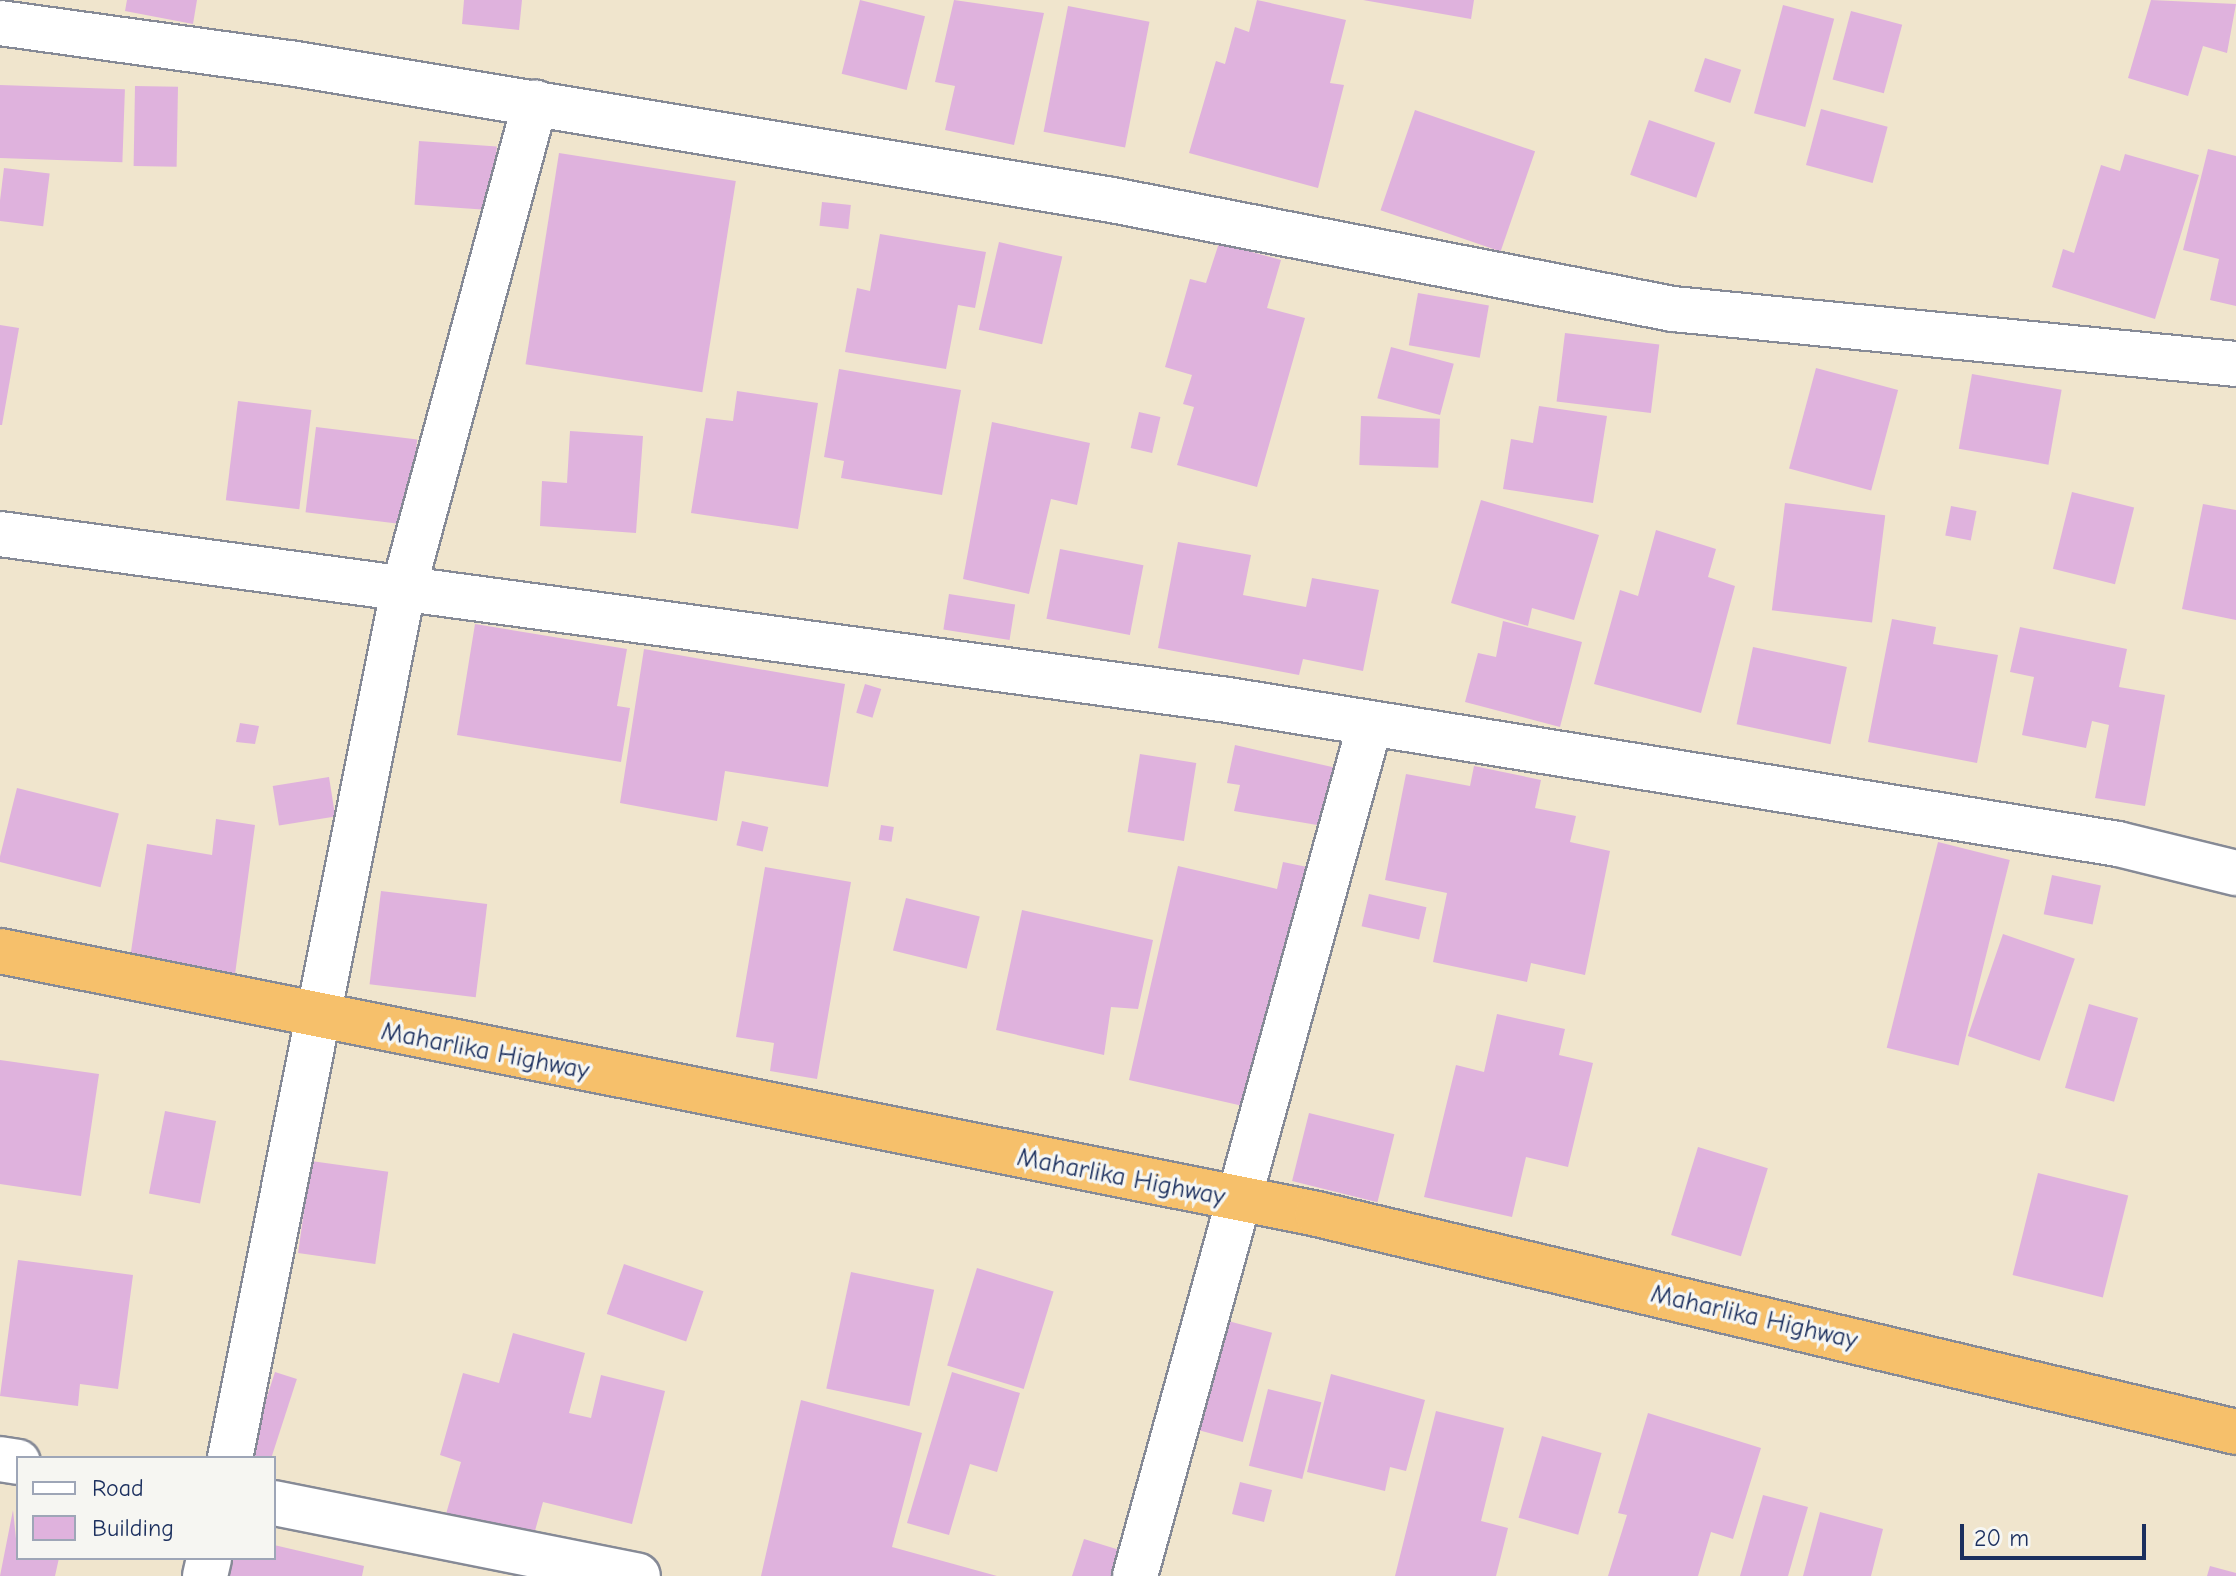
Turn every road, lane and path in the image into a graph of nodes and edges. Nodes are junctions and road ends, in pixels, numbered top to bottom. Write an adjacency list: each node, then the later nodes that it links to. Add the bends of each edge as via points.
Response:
1 (0, 23): 2 (street)
2 (535, 103): 3 (street, via 1112,200 1673,309); 5 (street)
3 (2236, 364)
4 (0, 534): 5 (street)
5 (403, 591): 6 (street); 9 (street)
6 (1370, 724): 7 (street, via 2118,844); 10 (street)
7 (2236, 873)
8 (0, 951): 9 (highway, Maharlika Highway)
9 (319, 1019): 10 (highway, Maharlika Highway); 12 (street)
10 (1236, 1201): 11 (highway, Maharlika Highway, via 1317,1214); 15 (street)
11 (2236, 1432)
12 (230, 1456)
13 (276, 1503): 14 (street)
14 (638, 1576)
15 (1135, 1576)

